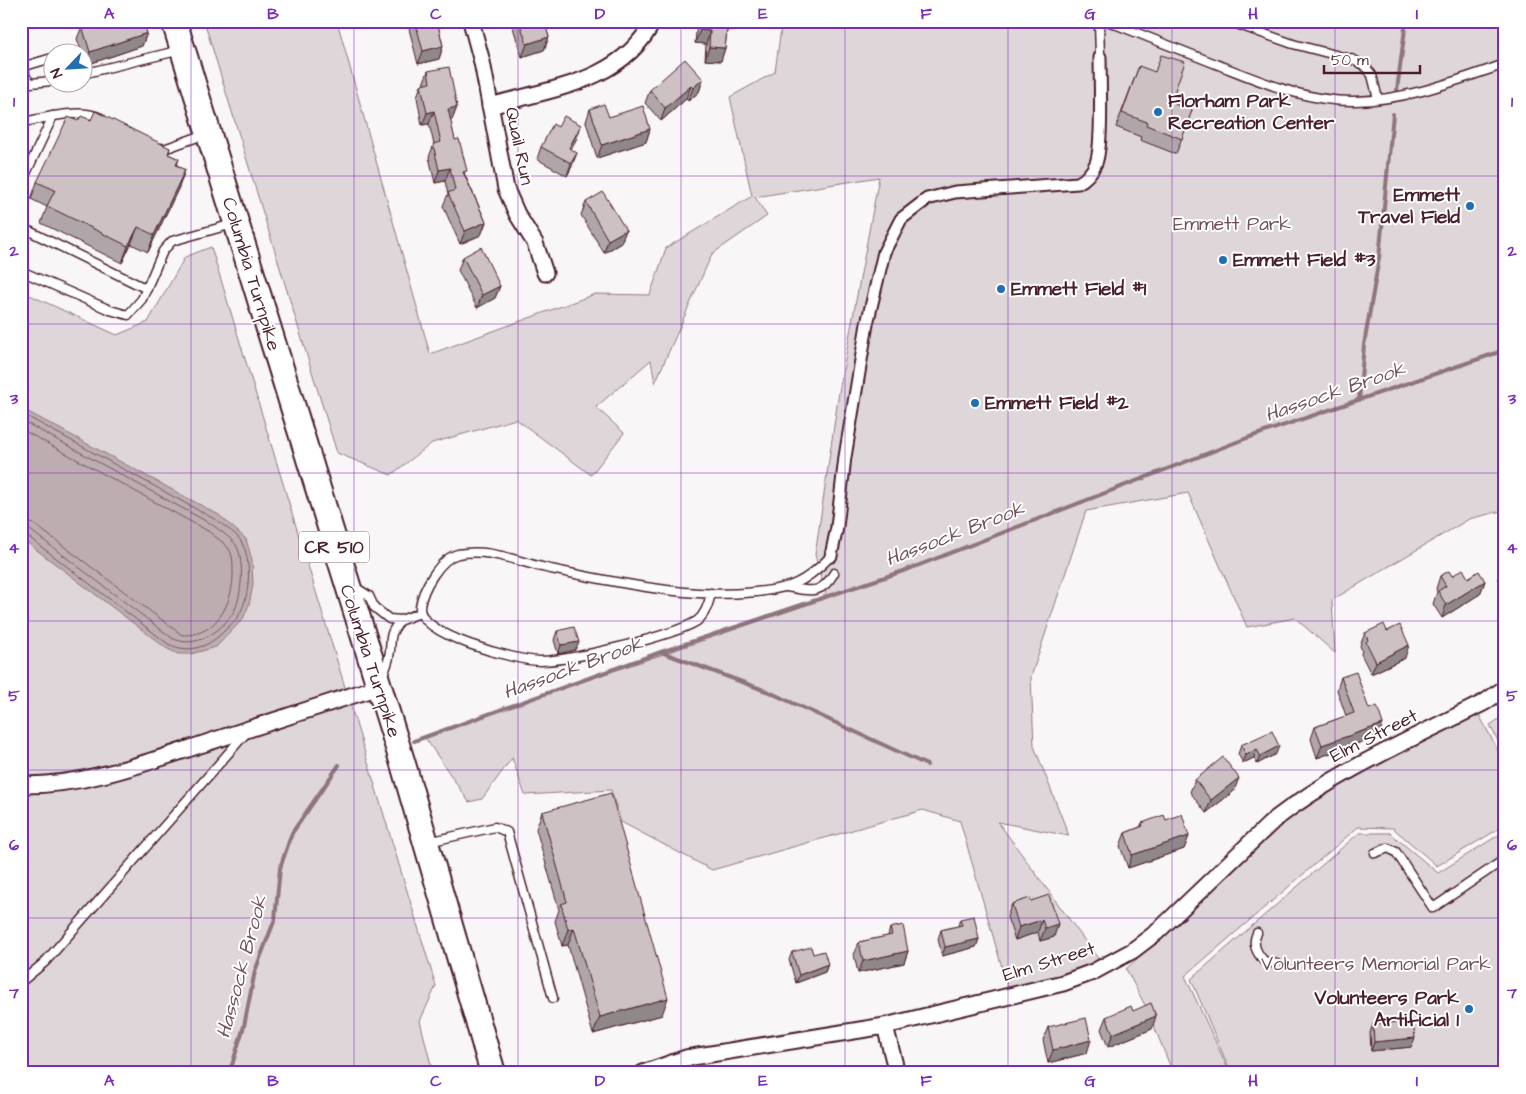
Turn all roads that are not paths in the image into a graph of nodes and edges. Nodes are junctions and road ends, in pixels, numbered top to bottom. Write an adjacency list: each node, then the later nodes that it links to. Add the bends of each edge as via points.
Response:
1 (22, 21): 2 (lane)
2 (34, 21)
3 (174, 21): 9 (main road, Columbia Turnpike / CR 510)
4 (471, 21): 16 (street, Quail Run)
5 (653, 21): 16 (street, via 637,46 610,68 591,77)
6 (1099, 21): 10 (lane)
7 (1107, 21): 15 (lane, via 1268,84 1340,100)
8 (1228, 21): 15 (lane, via 1364,65 1372,75)
9 (183, 49): 13 (lane); 20 (main road, Columbia Turnpike / CR 510)
10 (1100, 57): 28 (street, via 1099,145 1096,162 1085,180 955,192 927,199 901,220 892,236 884,252 867,324)
11 (42, 61): 14 (lane, via 25,66 24,71 31,83)
12 (1505, 64): 15 (lane, via 1423,92)
13 (92, 72)
14 (42, 82)
15 (1378, 99)
16 (490, 106): 26 (street, Quail Run, via 506,189 535,243)
17 (52, 116): 18 (lane, via 93,114); 19 (lane); 22 (lane)
18 (109, 122)
19 (21, 124)
20 (208, 133): 21 (lane, via 164,150); 23 (main road, Columbia Turnpike / CR 510)
21 (156, 146)
22 (21, 184)
23 (235, 223): 27 (lane, via 172,241 163,251); 30 (main road, Columbia Turnpike / CR 510)
24 (21, 227): 27 (lane)
25 (21, 271): 27 (lane, via 128,315)
26 (545, 273)
27 (147, 289)
28 (831, 556): 31 (lane, via 809,576)
29 (834, 573): 31 (lane, via 824,587 816,591)
30 (344, 580): 34 (lane, via 369,596 374,607 389,619); 35 (main road, Columbia Turnpike / CR 510)
31 (787, 587): 32 (lane)
32 (711, 594): 33 (lane, via 709,605 698,620 677,629 556,661 529,660 492,651 444,633); 33 (lane, via 640,586 546,568 485,551 455,555 440,565 424,596)
33 (420, 613): 34 (lane)
34 (401, 620): 35 (lane, via 392,630 390,656)
35 (378, 687): 37 (street); 39 (main road, Columbia Turnpike / CR 510)
36 (1505, 688): 46 (street, Elm Street, via 1295,803 1157,932 1115,962 1063,982)
37 (249, 729): 38 (street, via 78,781); 44 (lane, via 45,962)
38 (21, 785)
39 (426, 843): 45 (lane, via 495,827 507,832); 47 (main road, Columbia Turnpike / CR 510)
40 (1375, 853): 41 (lane, via 1388,848 1396,852 1434,908)
41 (1505, 859)
42 (1257, 933): 43 (lane, via 1254,939 1257,952 1264,961)
43 (1277, 964)
44 (21, 982)
45 (553, 998)
46 (885, 1026): 48 (street, Elm Street, via 695,1056); 49 (street)
47 (493, 1073)
48 (643, 1073)
49 (897, 1073)

